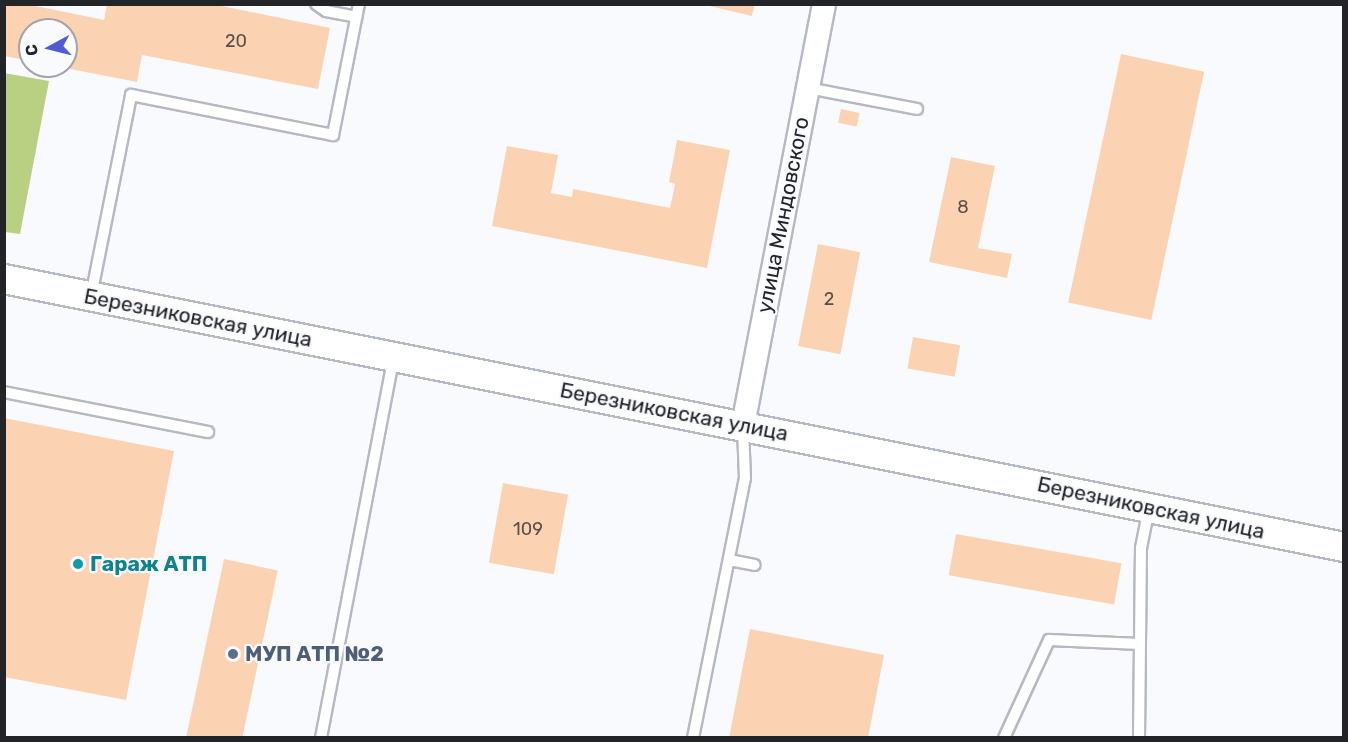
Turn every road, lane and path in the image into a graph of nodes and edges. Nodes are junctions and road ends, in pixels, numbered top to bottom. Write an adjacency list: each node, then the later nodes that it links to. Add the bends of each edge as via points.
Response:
1 (316, 4): 4 (lane, via 326,11)
2 (359, 4): 4 (lane)
3 (824, 4): 5 (street, улица Миндовского)
4 (356, 17): 8 (lane, via 333,135 131,95)
5 (808, 87): 6 (lane); 11 (street, улица Миндовского)
6 (917, 109)
7 (4, 279): 8 (street, Березниковская улица)
8 (91, 297): 9 (street, Березниковская улица)
9 (394, 356): 11 (street, Березниковская улица); 18 (lane)
10 (4, 392): 12 (lane)
11 (743, 425): 13 (street, Березниковская улица); 15 (lane, via 745,478)
12 (208, 432)
13 (1149, 508): 14 (street, Березниковская улица); 17 (lane, via 1141,548)
14 (1344, 547)
15 (729, 560): 16 (lane); 19 (lane)
16 (756, 565)
17 (1140, 644): 20 (lane, via 1048,640); 21 (lane)
18 (321, 738)
19 (693, 738)
20 (1004, 738)
21 (1138, 738)

